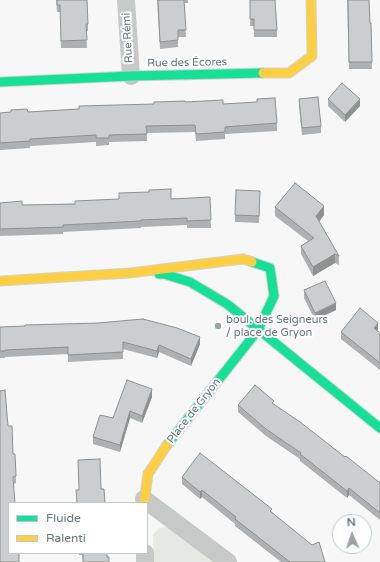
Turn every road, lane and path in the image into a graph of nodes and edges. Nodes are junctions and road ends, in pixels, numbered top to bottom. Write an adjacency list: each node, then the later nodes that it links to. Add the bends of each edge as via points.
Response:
1 (126, 0): 3 (street, Rue Rémi)
2 (311, 0): 3 (street, Rue des Écores, via 312,56 289,73)
3 (131, 76): 4 (street, Rue des Écores)
4 (0, 82)
5 (130, 273): 6 (street); 7 (street, via 164,274 190,282 227,304); 7 (street, Place de Gryon, via 243,259 270,268 274,296)
6 (0, 281)
7 (258, 330): 8 (street); 9 (street, Place de Gryon, via 161,453 148,474)
8 (380, 428)
9 (144, 501)
10 (148, 504): 11 (street, Place de Gryon)
11 (228, 562)

